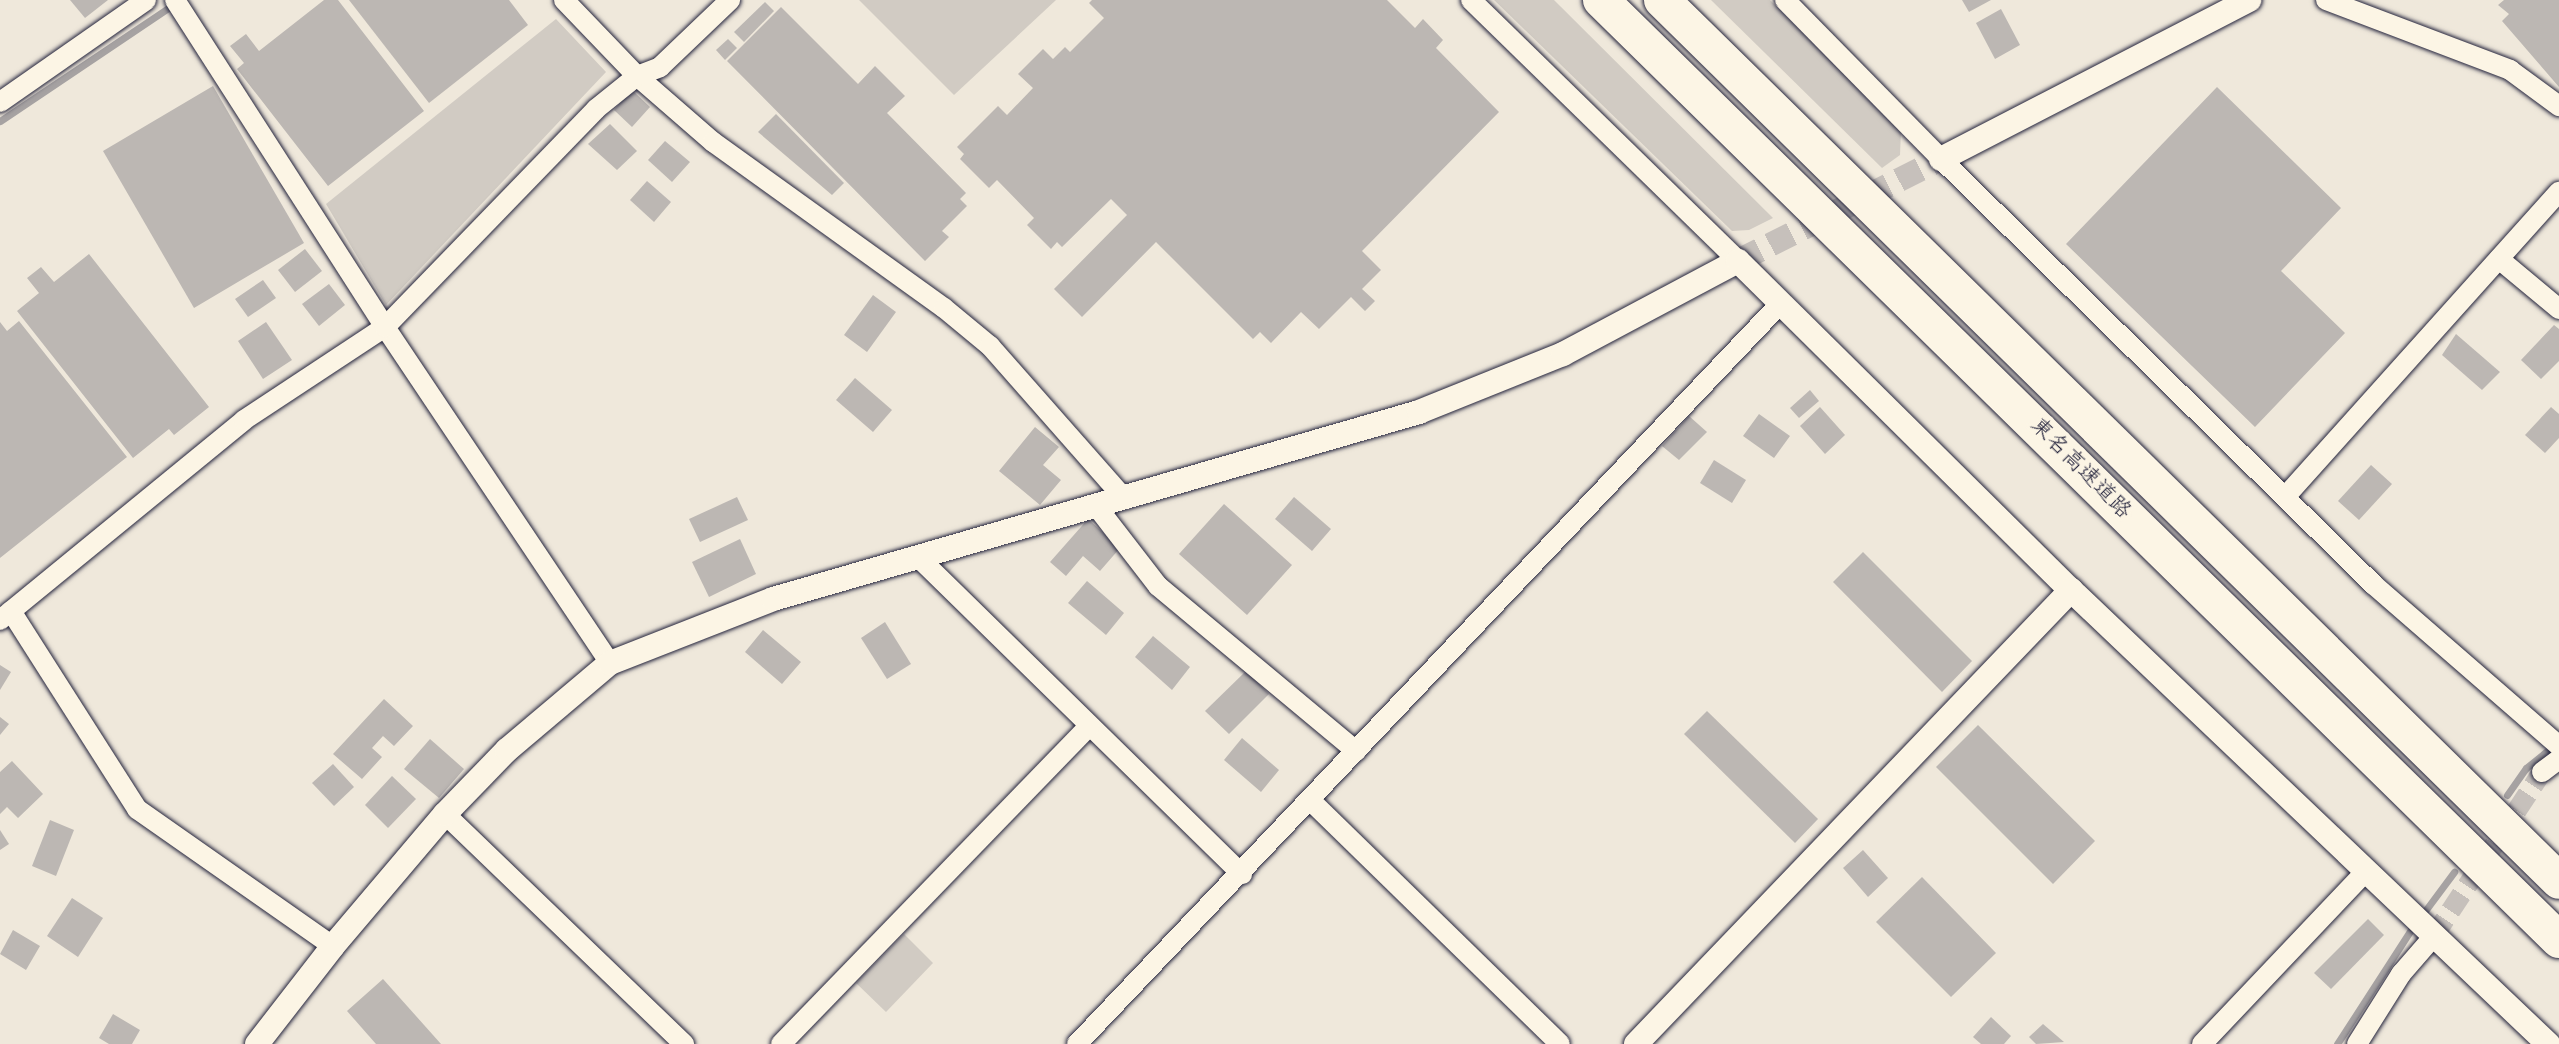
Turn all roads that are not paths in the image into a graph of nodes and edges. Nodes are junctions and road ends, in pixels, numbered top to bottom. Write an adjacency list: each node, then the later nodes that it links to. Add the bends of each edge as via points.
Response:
1 (146, 0): 12 (street)
2 (564, 0): 11 (street)
3 (730, 0): 11 (street, via 660,67)
4 (1471, 0): 17 (street)
5 (1601, 0): 41 (highway, 東名高速道路)
6 (1662, 0): 25 (highway, 東名高速道路)
7 (1785, 0): 14 (street)
8 (2326, 0): 13 (street, via 2510,70)
9 (2238, 2): 14 (street)
10 (180, 8): 20 (street)
11 (637, 76): 20 (street, via 596,109); 22 (street, via 713,142 990,346)
12 (0, 102)
13 (2559, 106)
14 (1941, 159): 21 (street)
15 (2559, 192): 16 (street)
16 (2499, 259): 19 (street); 21 (street)
17 (1738, 261): 18 (street); 22 (street, via 1563,354 1419,412)
18 (1780, 304): 26 (street); 31 (street)
19 (2559, 309)
20 (385, 327): 27 (street, via 244,420); 28 (street)
21 (2285, 497): 30 (street, via 2374,585)
22 (1125, 499): 23 (street)
23 (1097, 507): 24 (street); 31 (street, via 1158,586)
24 (917, 556): 28 (street, via 773,599); 29 (street)
25 (2236, 562): 36 (highway); 39 (highway, 東名高速道路)
26 (2071, 590): 37 (street); 48 (street)
27 (5, 616): 42 (street, via 137,809)
28 (610, 663): 35 (street, via 507,750)
29 (1089, 726): 38 (street); 45 (street)
30 (2551, 739)
31 (1356, 751): 34 (street)
32 (2559, 759): 33 (street)
33 (2542, 772)
34 (1310, 800): 38 (street); 47 (street)
35 (445, 814): 42 (street); 44 (street)
36 (2559, 846)
37 (2367, 870): 40 (street); 49 (street)
38 (1242, 874): 46 (street)
39 (2559, 881)
40 (2432, 934): 50 (street); 51 (street)
41 (2559, 940)
42 (333, 946): 43 (street)
43 (257, 1044)
44 (684, 1044)
45 (781, 1044)
46 (1077, 1044)
47 (1560, 1044)
48 (1636, 1044)
49 (2202, 1044)
50 (2357, 1044)
51 (2548, 1044)

